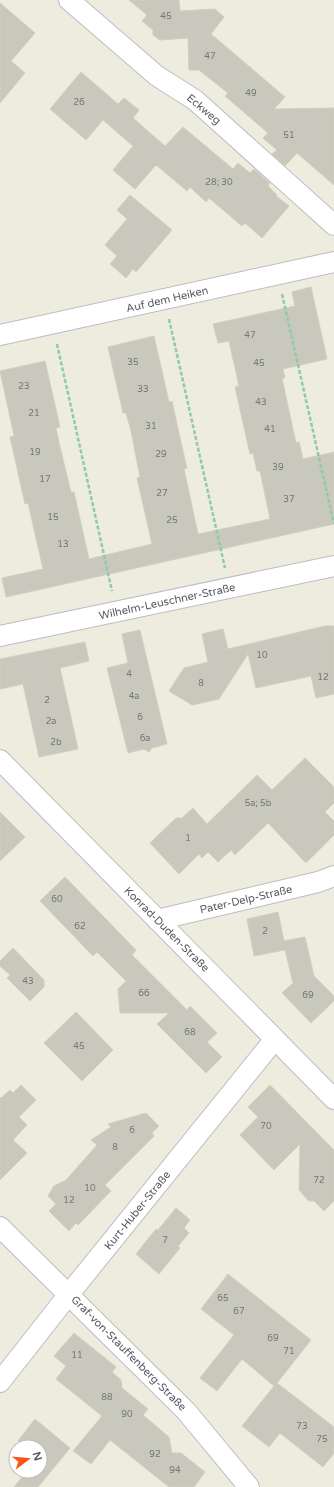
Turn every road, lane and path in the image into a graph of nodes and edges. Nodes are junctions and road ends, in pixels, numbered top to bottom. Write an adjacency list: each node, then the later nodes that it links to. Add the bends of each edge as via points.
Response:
1 (69, 0): 2 (street, Eckweg, via 158,76 194,100)
2 (334, 225)
3 (334, 262): 4 (street, Auf dem Heiken)
4 (278, 274): 5 (street, Auf dem Heiken); 8 (path)
5 (164, 299): 6 (street, Auf dem Heiken); 10 (path)
6 (52, 324): 7 (street, Auf dem Heiken); 11 (path)
7 (0, 335)
8 (334, 524)
9 (334, 566): 10 (street, Wilhelm-Leuschner-Straße)
10 (229, 588): 11 (street, Wilhelm-Leuschner-Straße)
11 (117, 612): 12 (street, Wilhelm-Leuschner-Straße)
12 (0, 636)
13 (0, 760): 15 (street, Konrad-Duden-Straße)
14 (334, 876): 15 (street, Pater-Delp-Straße)
15 (157, 920): 16 (street, Konrad-Duden-Straße)
16 (275, 1039): 17 (street, Konrad-Duden-Straße); 19 (street, Kurt-Huber-Straße)
17 (334, 1099)
18 (0, 1227): 19 (street, Graf-von-Stauffenberg-Straße)
19 (69, 1294): 20 (street, Kurt-Huber-Straße); 21 (street, Graf-von-Stauffenberg-Straße, via 186,1411)
20 (0, 1382)
21 (249, 1487)

